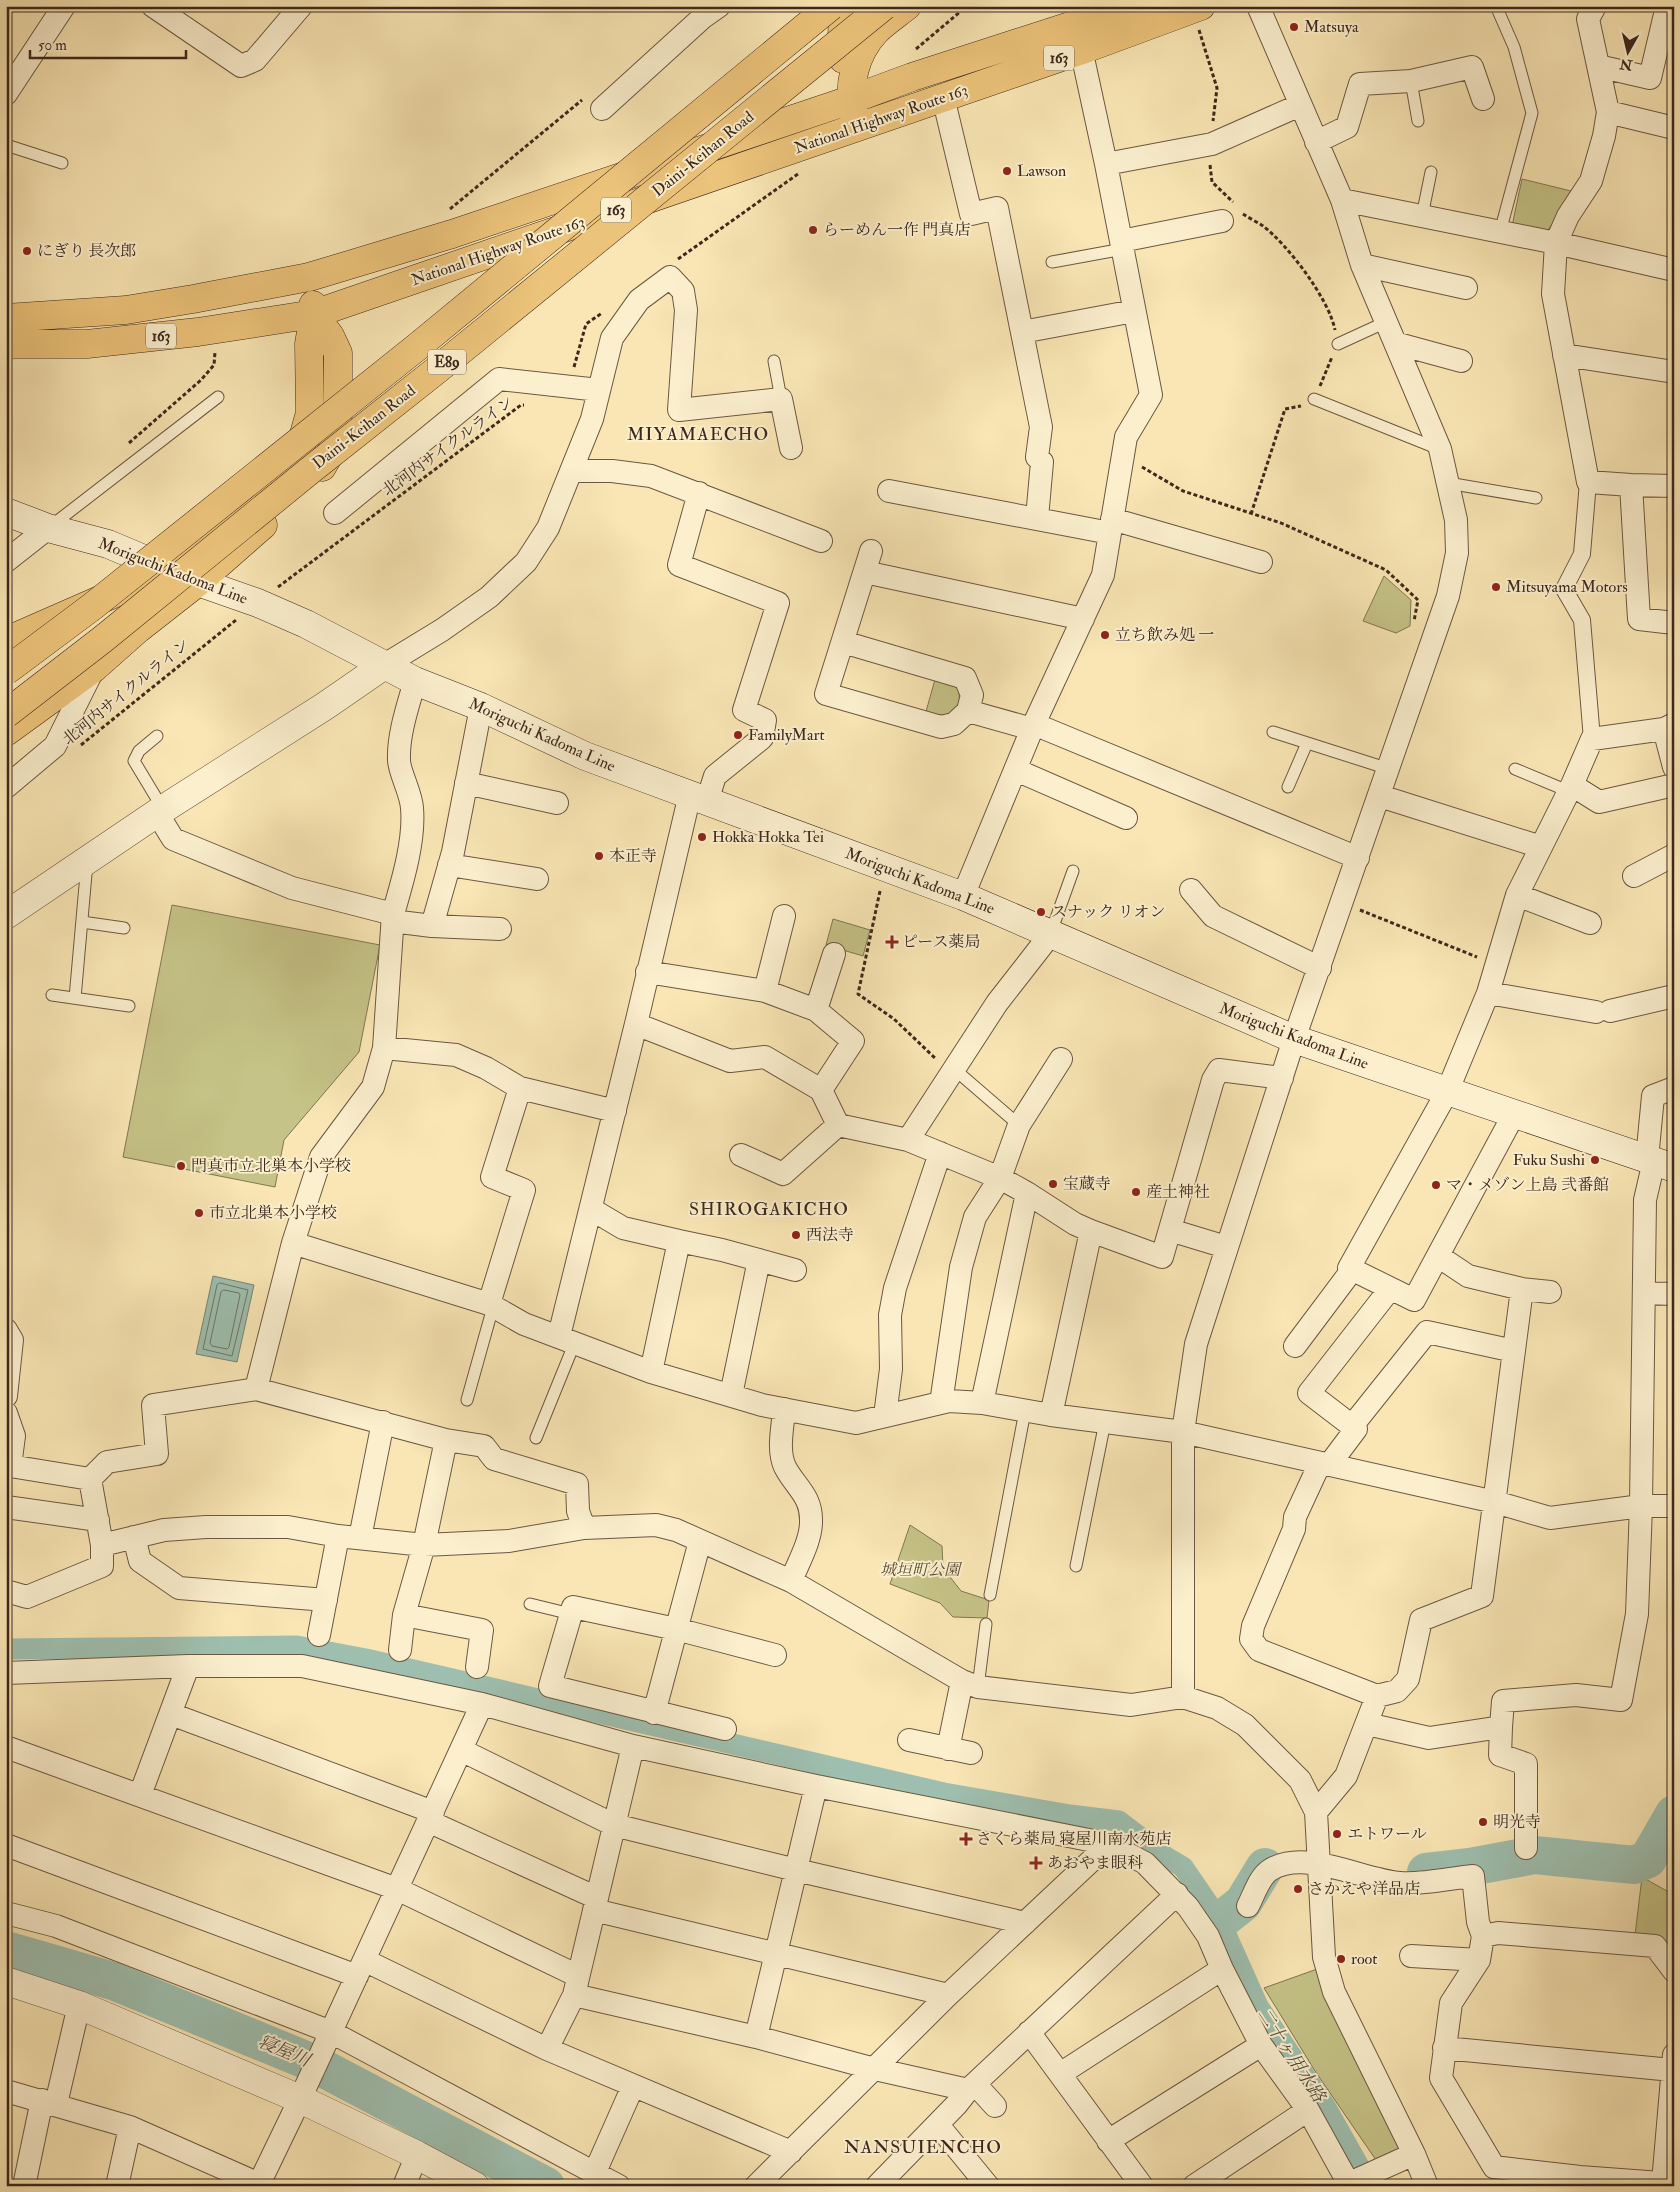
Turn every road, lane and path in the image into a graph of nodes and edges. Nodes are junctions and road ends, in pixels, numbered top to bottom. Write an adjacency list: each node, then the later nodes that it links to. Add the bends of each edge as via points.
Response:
1 (64, 6): 22 (street)
2 (152, 6): 3 (street, via 241,66 255,60)
3 (301, 6)
4 (719, 6): 27 (street)
5 (828, 6): 18 (main road)
6 (831, 6): 102 (highway, Daini-Keihan Road / E89, bridge, via 409,353 93,606)
7 (843, 6): 18 (highway)
8 (884, 6): 106 (highway, Daini-Keihan Road / E89, bridge, via 103,639)
9 (907, 6): 25 (highway, via 876,31 864,48 855,67)
10 (967, 6): 20 (path, via 905,58)
11 (1132, 6): 17 (highway, National Highway Route 163 / 163)
12 (1258, 6): 26 (street)
13 (1496, 6): 42 (lane, via 1514,47 1532,113)
14 (1595, 6): 19 (street, via 1588,19)
15 (1667, 6): 19 (street, via 1650,78)
16 (1199, 16): 17 (highway, National Highway Route 163 / 163); 33 (path, via 1217,88)
17 (1079, 37): 20 (highway, National Highway Route 163 / 163); 23 (highway, National Highway Route 163 / 163); 36 (street)
18 (842, 40): 25 (highway)
19 (1598, 66): 28 (street)
20 (912, 78): 25 (highway, National Highway Route 163 / 163)
21 (1411, 81): 24 (street, via 1472,66); 29 (lane); 32 (street, via 1360,84 1347,127)
22 (6, 94)
23 (942, 97): 30 (highway, National Highway Route 163 / 163); 56 (street, via 971,214 996,208)
24 (1483, 99)
25 (850, 100): 30 (highway); 49 (highway, National Highway Route 163 / 163, via 452,234)
26 (1300, 105): 32 (street); 33 (street)
27 (602, 109)
28 (1608, 112): 31 (street); 43 (street, via 1591,181 1568,216)
29 (1418, 121)
30 (857, 126): 53 (highway, National Highway Route 163 / 163)
31 (1674, 128)
32 (1316, 142): 39 (street)
33 (1212, 144): 36 (street); 59 (path, via 1209,161 1212,182 1227,194 1242,214 1264,227 1292,257 1323,298 1335,326)
34 (6, 145): 35 (lane)
35 (62, 163)
36 (1106, 164): 44 (street)
37 (806, 171): 45 (path)
38 (1431, 172): 40 (lane)
39 (1342, 200): 40 (street); 47 (street)
40 (1422, 216): 42 (street)
41 (1222, 221): 44 (street)
42 (1500, 232): 43 (street)
43 (1556, 243): 48 (street); 60 (street, via 1553,294)
44 (1122, 245): 46 (lane); 51 (street)
45 (676, 261)
46 (1052, 262)
47 (1362, 265): 50 (street); 55 (street)
48 (1674, 270)
49 (309, 276): 53 (highway); 54 (highway, National Highway Route 163 / 163, via 126,310)
50 (1466, 288)
51 (1134, 311): 56 (street); 72 (street, via 1150,395 1126,437)
52 (603, 313): 64 (path, via 586,324)
53 (314, 314): 58 (highway, National Highway Route 163 / 163, via 198,332 87,344); 91 (highway, via 309,344 310,412 299,452); 93 (highway, via 338,353 338,415 334,446 320,471 303,490)
54 (6, 318)
55 (1386, 322): 57 (street); 59 (lane)
56 (1022, 332): 84 (street, via 1041,427 1037,457 1042,462)
57 (1395, 343): 62 (street); 71 (street)
58 (6, 344)
59 (1338, 344): 68 (path)
60 (1564, 355): 63 (street); 74 (street)
61 (774, 361): 67 (lane)
62 (1461, 361)
63 (1674, 372)
64 (568, 386): 65 (street); 82 (street, via 499,379)
65 (599, 390): 67 (street, via 612,338 639,300 670,277 683,291 686,310 679,410); 73 (street, via 592,419)
66 (218, 397): 86 (lane)
67 (781, 399): 70 (street)
68 (1314, 399): 71 (lane); 83 (path, via 1312,404 1285,408)
69 (530, 405): 94 (path, 北河内サイクルライン, via 521,405)
70 (791, 448)
71 (1440, 449): 75 (street)
72 (1123, 455): 83 (path, via 1183,491); 85 (street)
73 (571, 471): 79 (street, via 612,471 651,476); 100 (street, via 548,528 526,562 489,596)
74 (1588, 482): 76 (street); 111 (street, via 1582,554 1564,589 1582,620)
75 (1448, 484): 80 (lane); 115 (street, via 1456,520 1457,553 1448,596)
76 (1631, 486): 77 (street); 96 (street, via 1639,619)
77 (1674, 486)
78 (890, 491): 84 (street)
79 (699, 493): 87 (street); 124 (street, via 679,565 778,602 744,710 765,720 762,738 715,776)
80 (1536, 498)
81 (6, 512): 86 (main road, Moriguchi Kadoma Line)
82 (335, 513)
83 (1250, 514): 97 (path, via 1281,523 1386,570 1418,600)
84 (1037, 518): 85 (street)
85 (1111, 526): 90 (street); 95 (street, via 1103,575)
86 (48, 528): 89 (street); 91 (main road, Moriguchi Kadoma Line, via 108,544)
87 (821, 541)
88 (871, 550): 99 (street)
89 (6, 561)
90 (1261, 562)
91 (168, 570): 93 (main road, Moriguchi Kadoma Line); 98 (highway)
92 (874, 574): 95 (street)
93 (198, 582): 94 (main road, Moriguchi Kadoma Line); 101 (highway)
94 (258, 603): 100 (main road, Moriguchi Kadoma Line, via 306,624); 113 (path, 北河内サイクルライン)
95 (1083, 619): 107 (street)
96 (1674, 623)
97 (1414, 624)
98 (6, 640)
99 (843, 642): 105 (street, via 965,678 972,695); 105 (street, via 826,694 941,727 954,724)
100 (383, 666): 103 (main road, Moriguchi Kadoma Line); 126 (main road)
101 (94, 668): 106 (highway); 120 (street, via 55,746)
102 (6, 671)
103 (415, 681): 104 (main road, Moriguchi Kadoma Line); 143 (street, via 398,762 409,789 410,837)
104 (481, 707): 118 (street); 124 (main road, Moriguchi Kadoma Line, via 585,756)
105 (968, 711): 107 (street)
106 (7, 726)
107 (1033, 727): 117 (street); 130 (street)
108 (1669, 727): 111 (street); 114 (street)
109 (1273, 732): 112 (lane)
110 (157, 736): 126 (lane, via 139,751 134,761)
111 (1592, 739): 122 (street)
112 (1307, 743): 115 (lane); 121 (lane)
113 (75, 750)
114 (1674, 767)
115 (1389, 769): 123 (street)
116 (1515, 769): 122 (lane)
117 (1016, 770): 127 (street); 139 (street)
118 (466, 783): 125 (street); 132 (street)
119 (1674, 785): 122 (street, via 1599,802)
120 (6, 787)
121 (1288, 787)
122 (1570, 788): 128 (street)
123 (1380, 796): 128 (street); 130 (street)
124 (698, 798): 133 (main road, Moriguchi Kadoma Line); 153 (street)
125 (557, 802)
126 (160, 811): 131 (main road); 143 (street, via 173,838 292,888)
127 (1126, 818)
128 (1541, 847): 138 (street)
129 (1674, 855): 135 (street)
130 (1358, 858): 140 (street)
131 (87, 860): 141 (main road); 144 (lane)
132 (449, 865): 136 (street); 146 (street)
133 (885, 867): 139 (main road, Moriguchi Kadoma Line); 165 (path, via 858,994 894,1019)
134 (1073, 870): 149 (lane)
135 (1634, 876)
136 (537, 879)
137 (1191, 890): 152 (street, via 1213,916)
138 (1517, 895): 145 (street); 151 (street)
139 (963, 896): 149 (main road, Moriguchi Kadoma Line)
140 (1343, 903): 151 (path); 152 (street)
141 (6, 915)
142 (784, 916): 154 (street)
143 (393, 918): 146 (street); 163 (street)
144 (82, 922): 147 (lane); 158 (lane)
145 (1590, 924)
146 (432, 926): 148 (street)
147 (124, 928)
148 (500, 929)
149 (1050, 934): 162 (main road, Moriguchi Kadoma Line); 165 (street, via 997,1003)
150 (834, 954): 160 (street)
151 (1496, 965): 155 (street)
152 (1320, 968): 162 (street)
153 (647, 972): 154 (street); 161 (street)
154 (765, 991): 160 (street)
155 (1488, 993): 157 (street, via 1603,1012); 170 (street)
156 (52, 996): 158 (lane)
157 (1674, 996)
158 (75, 998): 159 (lane)
159 (129, 1006)
160 (816, 1010): 169 (street, via 853,1041)
161 (636, 1024): 169 (street, via 730,1061 766,1056); 171 (street)
162 (1294, 1040): 166 (street); 170 (main road, Moriguchi Kadoma Line)
163 (384, 1048): 167 (street, via 456,1055); 185 (street, via 373,1087 321,1158)
164 (1061, 1058): 173 (street)
165 (952, 1070): 173 (lane); 175 (street)
166 (1282, 1078): 182 (street, via 1219,1070 1213,1080); 186 (street)
167 (520, 1088): 171 (street); 196 (street, via 492,1177 524,1190)
168 (1674, 1088): 178 (street, via 1652,1096)
169 (821, 1090): 174 (street)
170 (1447, 1092): 172 (main road, Moriguchi Kadoma Line); 190 (street, via 1349,1268)
171 (615, 1111): 181 (street)
172 (1514, 1114): 178 (main road, Moriguchi Kadoma Line); 187 (street)
173 (1019, 1125): 179 (street)
174 (838, 1126): 175 (street); 177 (street, via 783,1174)
175 (908, 1140): 176 (street)
176 (940, 1153): 179 (street); 212 (street, via 895,1288 890,1315 891,1368)
177 (741, 1155)
178 (1658, 1162): 194 (street, via 1645,1200)
179 (1000, 1178): 180 (street); 206 (street, via 975,1217 961,1268)
180 (1027, 1193): 183 (street); 207 (street)
181 (591, 1210): 184 (street, via 624,1228); 198 (street)
182 (1170, 1230): 183 (street, via 1162,1256); 186 (street)
183 (1091, 1231): 211 (street)
184 (678, 1241): 188 (street); 201 (street)
185 (294, 1243): 196 (street); 202 (street)
186 (1226, 1247): 216 (street, via 1196,1344)
187 (1438, 1256): 191 (street, via 1468,1276); 192 (street, via 1414,1300)
188 (759, 1260): 189 (street); 203 (street)
189 (795, 1270)
190 (1352, 1270): 192 (street); 199 (street)
191 (1522, 1288): 193 (street); 200 (street)
192 (1390, 1289): 215 (street, via 1309,1393)
193 (1550, 1292)
194 (1644, 1293): 195 (street); 223 (street)
195 (1674, 1294)
196 (491, 1306): 198 (street, via 524,1324); 205 (lane)
197 (6, 1330): 204 (street, via 12,1340)
198 (567, 1339): 201 (street); 217 (lane)
199 (1295, 1346)
200 (1514, 1352): 215 (street, via 1427,1332); 222 (street)
201 (651, 1372): 203 (street)
202 (256, 1389): 213 (street); 221 (street, via 153,1404 157,1454 107,1462)
203 (731, 1395): 208 (street)
204 (6, 1396)
205 (467, 1400)
206 (941, 1403): 207 (street, via 950,1400); 212 (street)
207 (982, 1403): 209 (street)
208 (784, 1409): 212 (street, via 856,1423); 235 (street, via 781,1452 785,1466 809,1501 812,1523)
209 (1025, 1411): 211 (street); 237 (lane)
210 (6, 1413): 220 (street, via 14,1436)
211 (1050, 1415): 214 (street)
212 (885, 1416)
213 (383, 1422): 218 (street); 230 (street)
214 (1105, 1422): 216 (street); 234 (lane)
215 (1352, 1426): 219 (street, via 1356,1429)
216 (1184, 1432): 219 (street); 252 (street)
217 (536, 1438)
218 (446, 1440): 227 (street, via 484,1446 494,1459 576,1484 578,1511); 233 (street)
219 (1325, 1464): 222 (street); 251 (street, via 1295,1517 1294,1529 1253,1626 1251,1639 1259,1650)
220 (8, 1466): 221 (street)
221 (90, 1479): 226 (street)
222 (1496, 1502): 223 (street, via 1550,1518); 251 (street, via 1482,1596 1421,1620 1408,1679 1397,1691)
223 (1641, 1506): 224 (street); 257 (street, via 1637,1614 1621,1700 1576,1695 1503,1701)
224 (1674, 1506)
225 (6, 1507): 226 (street)
226 (98, 1520): 232 (street)
227 (584, 1528): 231 (street, via 656,1525); 233 (street, via 509,1541)
228 (338, 1536): 229 (street, via 288,1527 206,1527 164,1530); 230 (street); 238 (street)
229 (134, 1537): 232 (street); 238 (street, via 140,1561 179,1588)
230 (360, 1538): 233 (street)
231 (700, 1541): 235 (street); 243 (street)
232 (102, 1545): 236 (street, via 102,1566 27,1597)
233 (424, 1545): 240 (street)
234 (1076, 1566)
235 (791, 1581): 250 (street)
236 (6, 1592)
237 (990, 1595)
238 (326, 1600): 244 (street)
239 (530, 1604): 241 (lane)
240 (404, 1614): 245 (street); 248 (street, via 482,1630)
241 (571, 1614): 243 (street, via 574,1607); 254 (street, via 550,1686)
242 (986, 1624): 250 (lane)
243 (676, 1629): 246 (street); 254 (street)
244 (319, 1635)
245 (400, 1650)
246 (775, 1655)
247 (188, 1666): 249 (street); 253 (street, via 302,1666); 255 (street)
248 (477, 1667)
249 (6, 1673)
250 (970, 1684): 252 (street, via 1131,1705); 262 (street)
251 (1377, 1696): 256 (street)
252 (1183, 1697): 267 (street, via 1217,1708 1245,1724 1300,1780)
253 (482, 1704): 260 (street); 263 (street)
254 (654, 1713): 258 (street)
255 (171, 1714): 266 (street); 268 (street)
256 (1367, 1724): 257 (street, via 1429,1738); 267 (street, via 1346,1776)
257 (1501, 1727): 272 (street, via 1500,1756 1526,1764)
258 (725, 1728)
259 (909, 1740): 262 (street)
260 (633, 1746): 265 (street); 269 (street)
261 (6, 1747): 266 (street)
262 (948, 1749): 264 (street)
263 (461, 1750): 268 (street); 269 (street)
264 (971, 1753)
265 (816, 1786): 270 (street); 274 (street)
266 (140, 1795): 275 (street)
267 (1316, 1812): 273 (street)
268 (430, 1816): 275 (street); 277 (street)
269 (614, 1825): 274 (street); 277 (street)
270 (1109, 1844): 276 (street, via 1144,1863); 280 (street)
271 (6, 1845): 285 (street)
272 (1526, 1848)
273 (1318, 1863): 278 (street, via 1291,1863 1269,1870); 281 (street, via 1367,1878 1402,1883 1473,1876 1478,1922); 312 (street, via 1324,1956 1334,1992)
274 (796, 1870): 280 (street); 282 (street)
275 (397, 1889): 285 (street); 289 (street)
276 (1176, 1894): 286 (street, via 1208,1936); 293 (street)
277 (595, 1904): 282 (street); 289 (street)
278 (1248, 1906)
279 (6, 1912): 292 (street, via 56,1926)
280 (1025, 1923): 290 (street)
281 (1483, 1936): 284 (street); 287 (street, via 1498,1933 1655,1946)
282 (776, 1954): 290 (street); 294 (street)
283 (1411, 1956): 284 (street)
284 (1479, 1960): 296 (street, via 1451,2003)
285 (360, 1968): 292 (street); 297 (street)
286 (1222, 1969): 295 (street); 300 (street)
287 (1674, 1972)
288 (6, 1981): 291 (main road)
289 (576, 1986): 294 (street); 297 (street)
290 (948, 1995): 299 (street)
291 (80, 2005): 304 (main road); 305 (street)
292 (331, 2032): 304 (street); 314 (street)
293 (1029, 2032): 300 (street); 302 (street)
294 (756, 2037): 299 (street)
295 (1260, 2045): 307 (street); 310 (street)
296 (1444, 2048): 298 (street); 316 (street, via 1441,2078 1494,2167)
297 (547, 2049): 301 (street)
298 (1673, 2063): 316 (street)
299 (875, 2069): 302 (street); 311 (street)
300 (1060, 2074): 310 (street)
301 (633, 2086): 311 (street); 314 (street)
302 (972, 2087): 306 (street); 308 (street)
303 (6, 2091): 305 (street)
304 (300, 2099): 313 (main road); 317 (street)
305 (49, 2102): 309 (street); 318 (street)
306 (995, 2106)
307 (1308, 2110): 315 (street); 327 (street)
308 (938, 2124): 324 (street); 325 (street)
309 (130, 2127): 317 (street); 319 (street)
310 (1108, 2141): 326 (street)
311 (791, 2152): 323 (street)
312 (1414, 2154): 315 (street); 328 (street)
313 (417, 2155): 320 (street); 321 (main road)
314 (595, 2172): 322 (street)
315 (1351, 2182)
316 (1668, 2184)
317 (258, 2185)
318 (24, 2186)
319 (117, 2186)
320 (404, 2186)
321 (476, 2186)
322 (619, 2186)
323 (756, 2186)
324 (877, 2186)
325 (988, 2186)
326 (1142, 2186)
327 (1194, 2186)
328 (1427, 2186)

